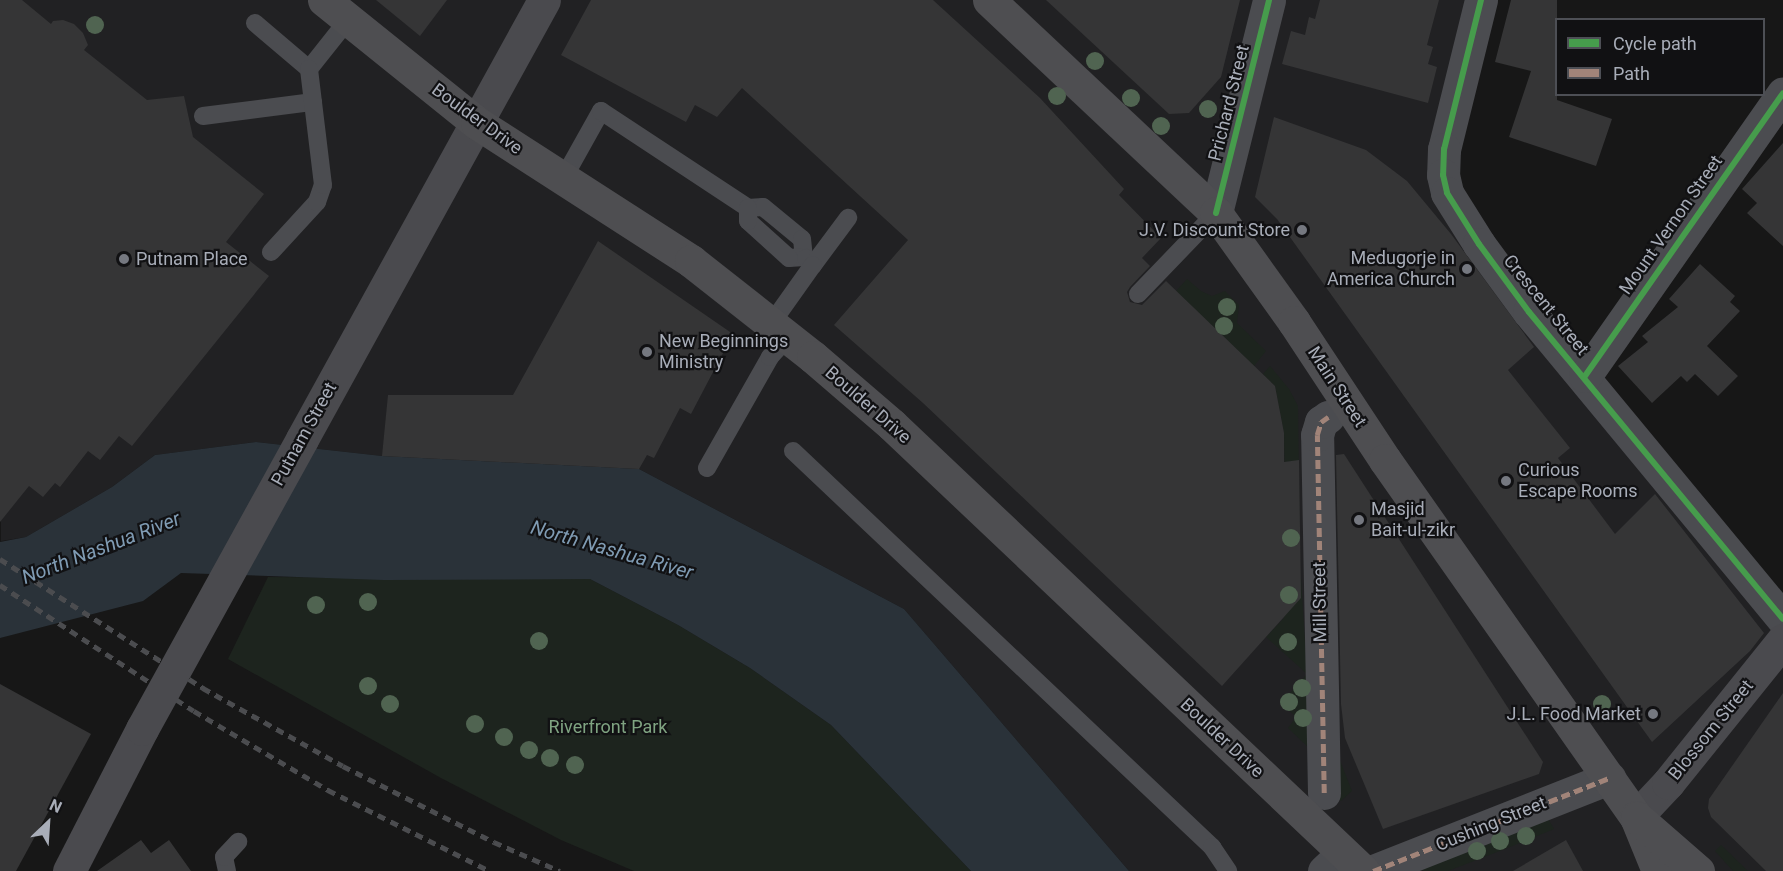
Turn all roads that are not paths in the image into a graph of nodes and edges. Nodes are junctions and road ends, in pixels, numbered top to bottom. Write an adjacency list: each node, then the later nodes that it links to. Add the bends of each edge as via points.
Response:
1 (544, 0): 11 (main road, Putnam Street)
2 (989, 0): 13 (highway, Main Street)
3 (1269, 0): 13 (street, Prichard Street)
4 (1481, 0): 19 (street, Crescent Street, via 1444,149 1443,175 1448,193 1479,244 1529,312)
5 (336, 10): 7 (lane); 11 (highway, Boulder Drive)
6 (255, 23): 7 (lane)
7 (309, 69): 9 (lane)
8 (1783, 93): 19 (street, Mount Vernon Street)
9 (313, 102): 10 (lane); 15 (lane, via 321,194)
10 (203, 116)
11 (477, 123): 12 (highway, Boulder Drive); 30 (main road, Putnam Street, bridge, via 142,729)
12 (563, 179): 16 (lane, via 601,111 748,208 748,221 789,258); 18 (highway, Boulder Drive, via 691,261)
13 (1216, 213): 17 (lane); 25 (highway, Main Street)
14 (848, 218): 16 (lane)
15 (271, 252)
16 (809, 261): 18 (lane)
17 (1138, 294)
18 (779, 330): 22 (lane, via 770,357); 29 (highway, Boulder Drive, via 892,425)
19 (1585, 376): 23 (street, Crescent Street)
20 (1328, 417): 26 (street, Mill Street, via 1317,435)
21 (793, 451): 32 (lane, via 1212,846)
22 (707, 468)
23 (1783, 619)
24 (1783, 640): 27 (main road, Blossom Street)
25 (1609, 778): 27 (highway, Main Street); 33 (street, Cushing Street)
26 (1324, 793)
27 (1636, 817): 34 (highway, Main Street); 35 (highway, Main Street)
28 (238, 842): 31 (lane, via 224,857)
29 (1343, 865)
30 (69, 871)
31 (227, 871)
32 (1228, 871)
33 (1373, 871)
34 (1658, 871)
35 (1698, 871)

